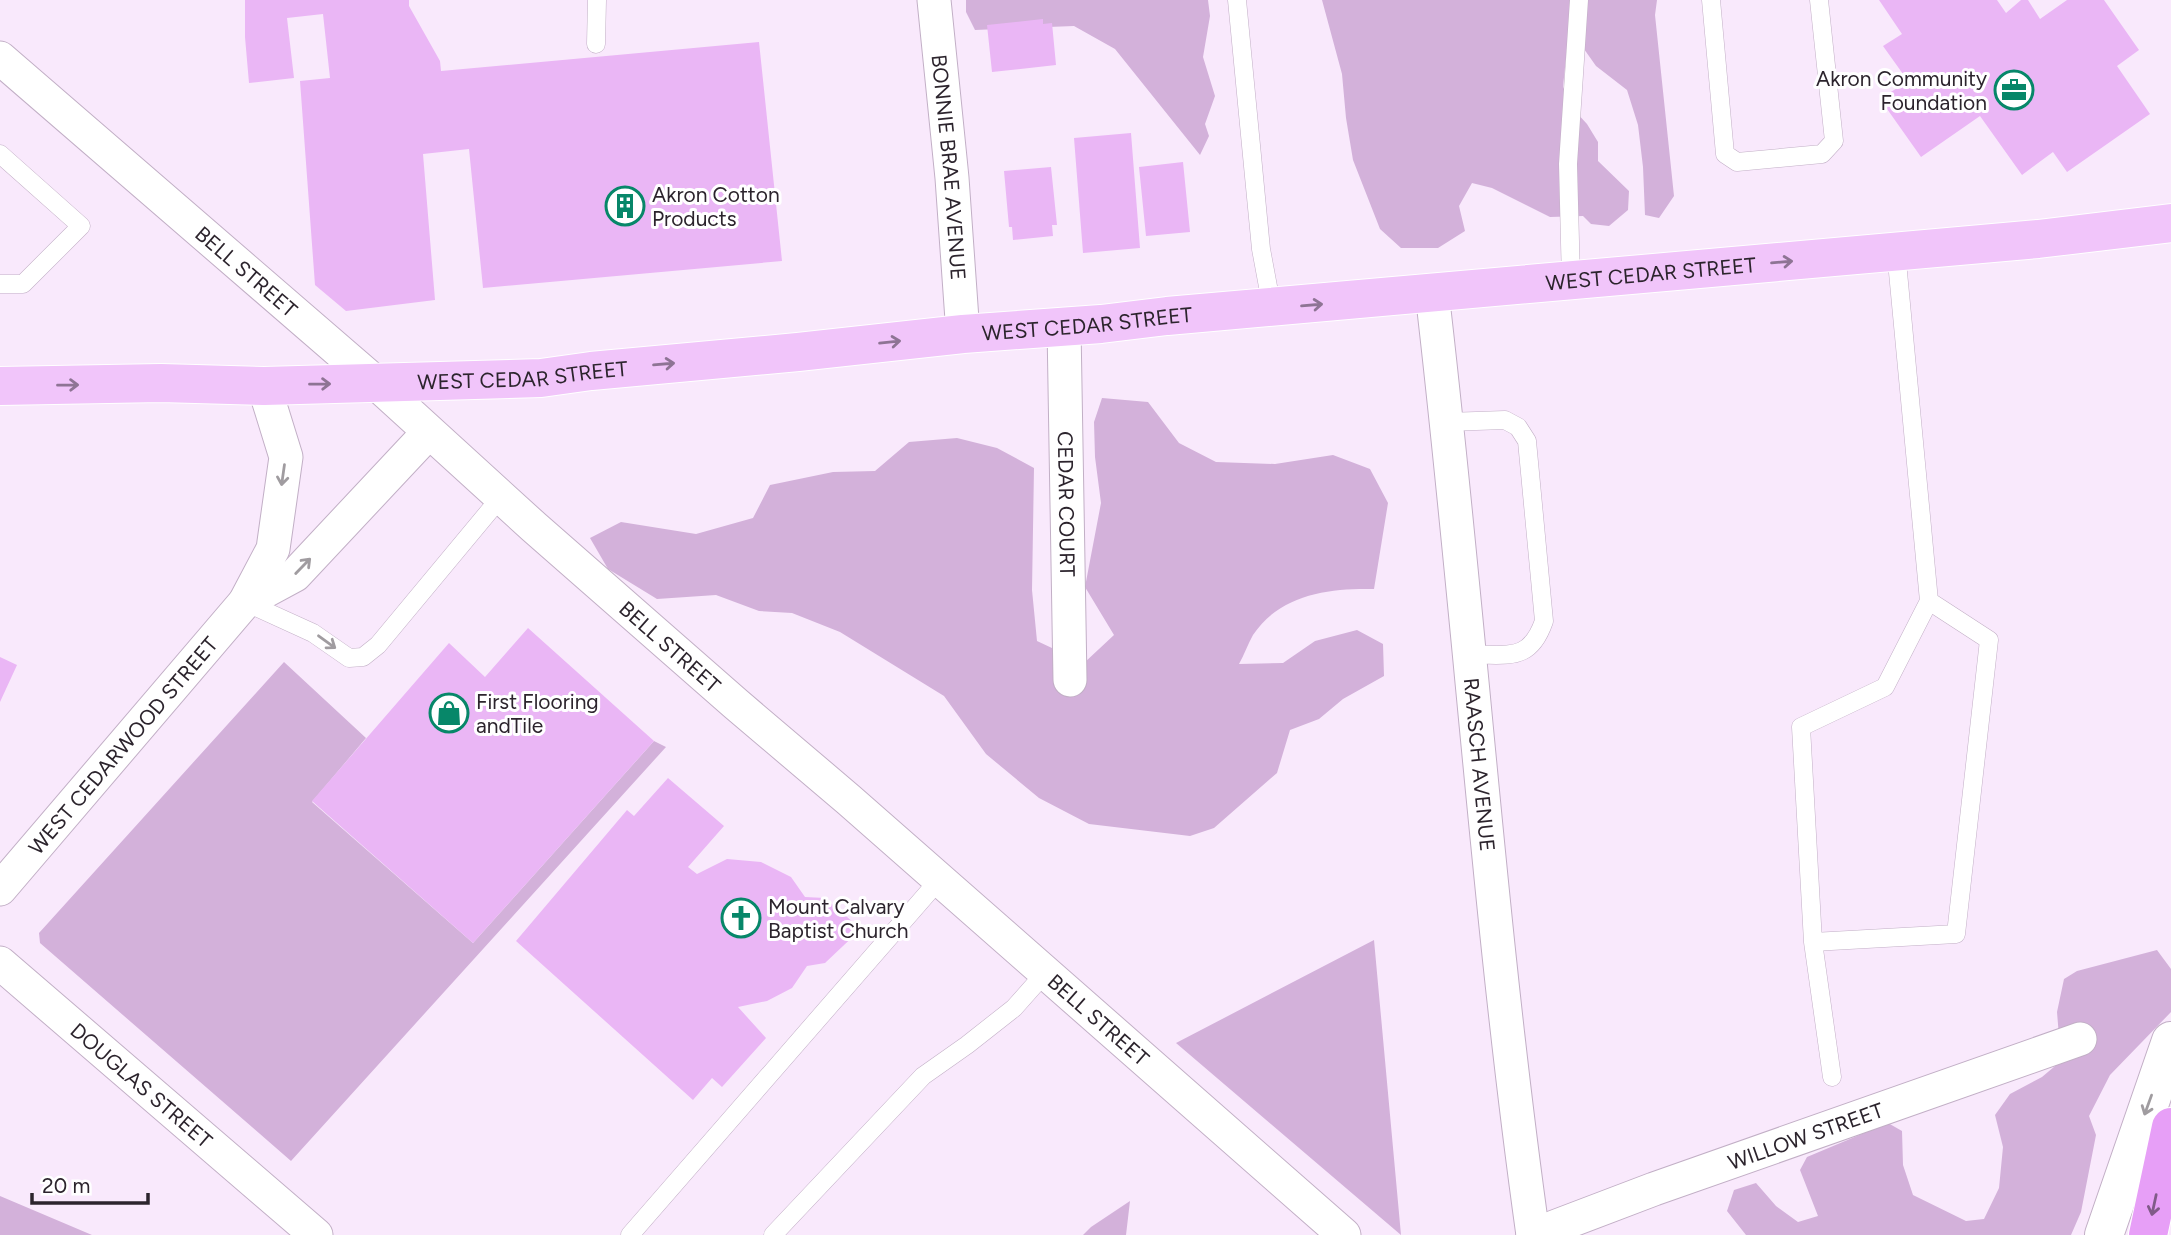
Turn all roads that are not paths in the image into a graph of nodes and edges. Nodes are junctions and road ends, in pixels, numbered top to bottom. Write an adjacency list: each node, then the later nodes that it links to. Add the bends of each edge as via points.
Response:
1 (597, 0): 7 (lane)
2 (934, 0): 17 (street, BONNIE BRAE AVENUE)
3 (1237, 0): 15 (lane, via 1261,249)
4 (1579, 0): 12 (lane, via 1568,164)
5 (1711, 0): 6 (lane, via 1724,155 1737,162 1822,154 1834,141)
6 (1819, 0)
7 (596, 44)
8 (0, 58): 18 (street, BELL STREET)
9 (0, 154): 13 (lane, via 80,226 23,284)
10 (2171, 223): 11 (main road, WEST CEDAR STREET)
11 (1896, 251): 12 (main road, WEST CEDAR STREET, one-way to 11); 24 (lane)
12 (1571, 281): 14 (main road, WEST CEDAR STREET)
13 (0, 284)
14 (1432, 293): 15 (main road, WEST CEDAR STREET, one-way to 14); 21 (street, RAASCH AVENUE)
15 (1272, 308): 16 (main road, WEST CEDAR STREET)
16 (1064, 327): 17 (main road, WEST CEDAR STREET); 27 (street, CEDAR COURT)
17 (963, 334): 18 (main road, WEST CEDAR STREET, one-way to 17, via 541,378)
18 (376, 383): 20 (main road, WEST CEDAR STREET, one-way to 18); 22 (street, BELL STREET)
19 (0, 386): 20 (main road, WEST CEDAR STREET, one-way to 20)
20 (264, 386): 25 (street, WEST CEDARWOOD STREET, one-way to 25, via 286,457 273,549)
21 (1447, 422): 26 (street, RAASCH AVENUE); 26 (lane, via 1505,419 1518,427 1527,441 1544,621 1537,640 1523,653)
22 (429, 432): 23 (street, BELL STREET); 25 (street, WEST CEDARWOOD STREET, one-way to 22, via 295,575)
23 (501, 497): 25 (lane, one-way to 23, via 313,632 349,658 363,657 379,645); 28 (street, BELL STREET)
24 (1929, 601): 30 (lane, via 1885,687 1801,727); 30 (lane, via 1989,640 1956,934)
25 (245, 603): 29 (street, WEST CEDARWOOD STREET)
26 (1468, 655): 41 (street, RAASCH AVENUE, via 1511,1081)
27 (1070, 680)
28 (939, 880): 32 (street, BELL STREET); 38 (lane)
29 (0, 889)
30 (1813, 942): 35 (lane)
31 (0, 963): 37 (street, DOUGLAS STREET)
32 (1045, 972): 39 (lane, via 1014,1008 923,1076); 40 (street, BELL STREET)
33 (2080, 1039): 41 (street, WILLOW STREET)
34 (2171, 1041): 42 (main road, one-way to 42)
35 (1832, 1077)
36 (2171, 1127): 43 (highway, one-way to 43)
37 (316, 1235)
38 (630, 1235)
39 (774, 1235)
40 (1343, 1235)
41 (1533, 1235)
42 (2104, 1235)
43 (2148, 1235)

